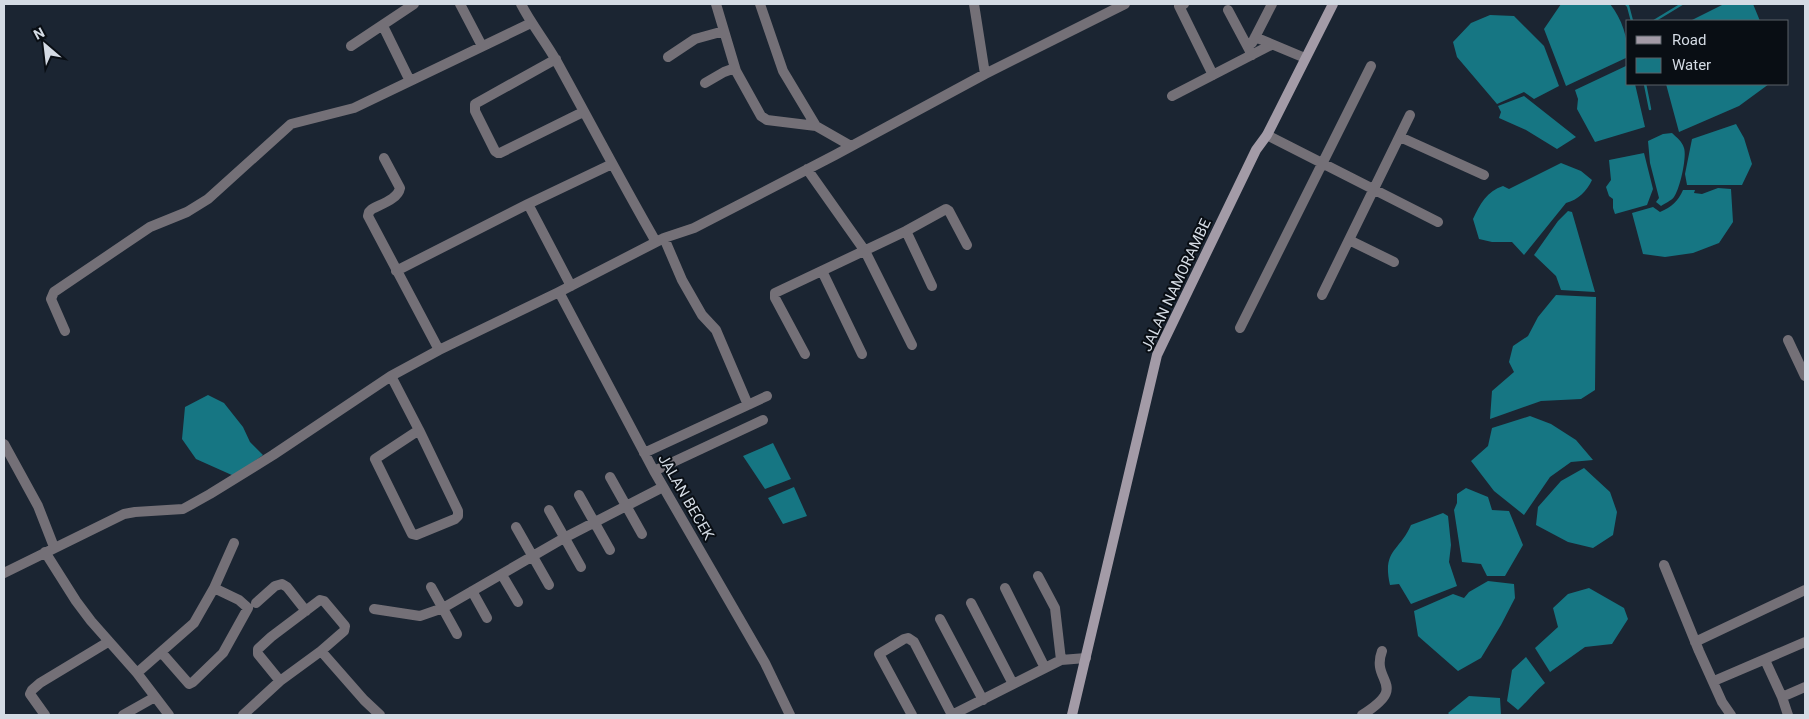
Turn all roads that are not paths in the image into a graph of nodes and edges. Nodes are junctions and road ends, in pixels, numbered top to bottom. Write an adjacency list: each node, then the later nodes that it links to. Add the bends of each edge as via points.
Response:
1 (414, 4): 13 (street)
2 (460, 4): 18 (street)
3 (521, 4): 12 (street)
4 (716, 4): 14 (street)
5 (760, 4): 32 (street, via 779,63)
6 (974, 4): 25 (street)
7 (1126, 4): 25 (street)
8 (1184, 4): 26 (street, via 1178,6)
9 (1272, 4): 15 (street)
10 (1333, 4): 21 (main road, JALAN NAMORAMBE)
11 (1228, 10): 19 (street)
12 (531, 23): 18 (street); 22 (street)
13 (383, 26): 17 (street); 27 (street)
14 (724, 31): 20 (street, via 695,39); 24 (street)
15 (1255, 37): 16 (street); 19 (street)
16 (1271, 45): 19 (street); 21 (street)
17 (350, 46)
18 (482, 46): 27 (street)
19 (1250, 52): 26 (street)
20 (668, 57)
21 (1305, 58): 33 (main road, JALAN NAMORAMBE)
22 (556, 60): 30 (street); 30 (street, via 474,104 495,151 500,153)
23 (1372, 66): 38 (street)
24 (735, 68): 28 (street); 32 (street, via 764,118)
25 (985, 74): 35 (street)
26 (1213, 75): 29 (street)
27 (410, 81): 57 (street, via 349,109 291,124 208,199 187,212 150,227 54,292 51,299)
28 (705, 83)
29 (1172, 96)
30 (583, 112): 37 (street)
31 (1410, 115): 34 (street)
32 (816, 126): 35 (street)
33 (1267, 135): 38 (street); 111 (main road, JALAN NAMORAMBE, via 1256,150 1157,354)
34 (1400, 137): 40 (street); 41 (street)
35 (851, 146): 39 (street)
36 (384, 158): 50 (street, via 400,191 372,209 368,216)
37 (612, 164): 42 (street); 45 (street)
38 (1323, 164): 41 (street); 56 (street)
39 (807, 169): 45 (street, via 694,228); 48 (street)
40 (1484, 175)
41 (1373, 189): 43 (street); 46 (street)
42 (528, 204): 50 (street); 52 (street)
43 (1438, 222)
44 (906, 231): 47 (street, via 947,209); 48 (street); 53 (street)
45 (660, 240): 52 (street); 66 (street, via 702,315 716,330)
46 (1349, 240): 49 (street); 55 (street)
47 (967, 245)
48 (865, 250): 51 (street); 59 (street)
49 (1394, 262)
50 (396, 271): 60 (street)
51 (822, 271): 61 (street, via 774,295); 62 (street)
52 (571, 286): 54 (street)
53 (932, 286)
54 (558, 292): 60 (street); 70 (street, JALAN BECEK)
55 (1322, 295)
56 (1240, 328)
57 (65, 331)
58 (1788, 340): 64 (street)
59 (912, 345)
60 (439, 350): 63 (street)
61 (805, 354)
62 (862, 354)
63 (391, 376): 68 (street); 82 (street, via 183,509 130,513)
64 (1805, 376)
65 (767, 396): 66 (street)
66 (748, 405): 70 (street)
67 (763, 420): 71 (street)
68 (419, 430): 68 (street, via 458,516 416,535 412,534 375,459)
69 (4, 444): 82 (street, via 38,506)
70 (644, 453): 71 (street, JALAN BECEK)
71 (654, 471): 73 (street, JALAN BECEK)
72 (610, 477): 75 (street)
73 (662, 487): 75 (street); 129 (street, JALAN BECEK, via 765,663)
74 (579, 494): 77 (street)
75 (626, 506): 77 (street); 79 (street)
76 (548, 510): 80 (street)
77 (594, 522): 80 (street); 83 (street)
78 (516, 526): 84 (street)
79 (642, 534)
80 (564, 538): 84 (street); 86 (street)
81 (234, 543): 92 (street)
82 (50, 550): 87 (street); 105 (street, via 76,601)
83 (610, 550)
84 (533, 556): 88 (street); 90 (street)
85 (1664, 565): 106 (street)
86 (581, 568)
87 (4, 573)
88 (502, 574): 95 (street); 97 (street)
89 (1038, 576): 112 (street, via 1055,608)
90 (549, 585)
91 (431, 587): 99 (street)
92 (214, 588): 110 (street, via 194,623); 110 (street, via 248,608 223,653 189,684)
93 (1005, 588): 114 (street)
94 (1805, 590): 106 (street)
95 (472, 592): 99 (street); 102 (street)
96 (256, 602): 101 (street, via 282,584)
97 (518, 602)
98 (971, 603): 118 (street)
99 (443, 608): 100 (street, via 420,616); 104 (street)
100 (374, 609)
101 (306, 611): 108 (street, via 320,600 324,601 345,626 344,631); 116 (street, via 258,650)
102 (487, 618)
103 (940, 619): 122 (street)
104 (457, 634)
105 (108, 642): 115 (street); 124 (street, via 32,690 30,694)
106 (1695, 642): 117 (street)
107 (1805, 642): 113 (street)
108 (321, 651): 116 (street); 128 (street)
109 (1382, 651): 132 (street, via 1378,660 1387,688 1381,701)
110 (161, 652): 115 (street)
111 (1086, 658): 112 (street); 123 (main road, JALAN NAMORAMBE)
112 (1061, 660): 114 (street)
113 (1765, 660): 117 (street); 121 (street)
114 (1045, 668): 118 (street)
115 (137, 674): 120 (street)
116 (280, 681): 127 (street)
117 (1714, 681): 133 (street)
118 (1013, 684): 122 (street)
119 (1805, 688): 121 (street)
120 (155, 697): 125 (street); 126 (street)
121 (1782, 697): 134 (street)
122 (983, 700): 131 (street)
123 (1073, 713)
124 (45, 715)
125 (122, 715)
126 (169, 715)
127 (243, 715)
128 (380, 715)
129 (790, 715)
130 (912, 715): 131 (street, via 880,654 908,638 914,642)
131 (952, 715)
132 (1362, 715)
133 (1731, 715)
134 (1788, 715)

